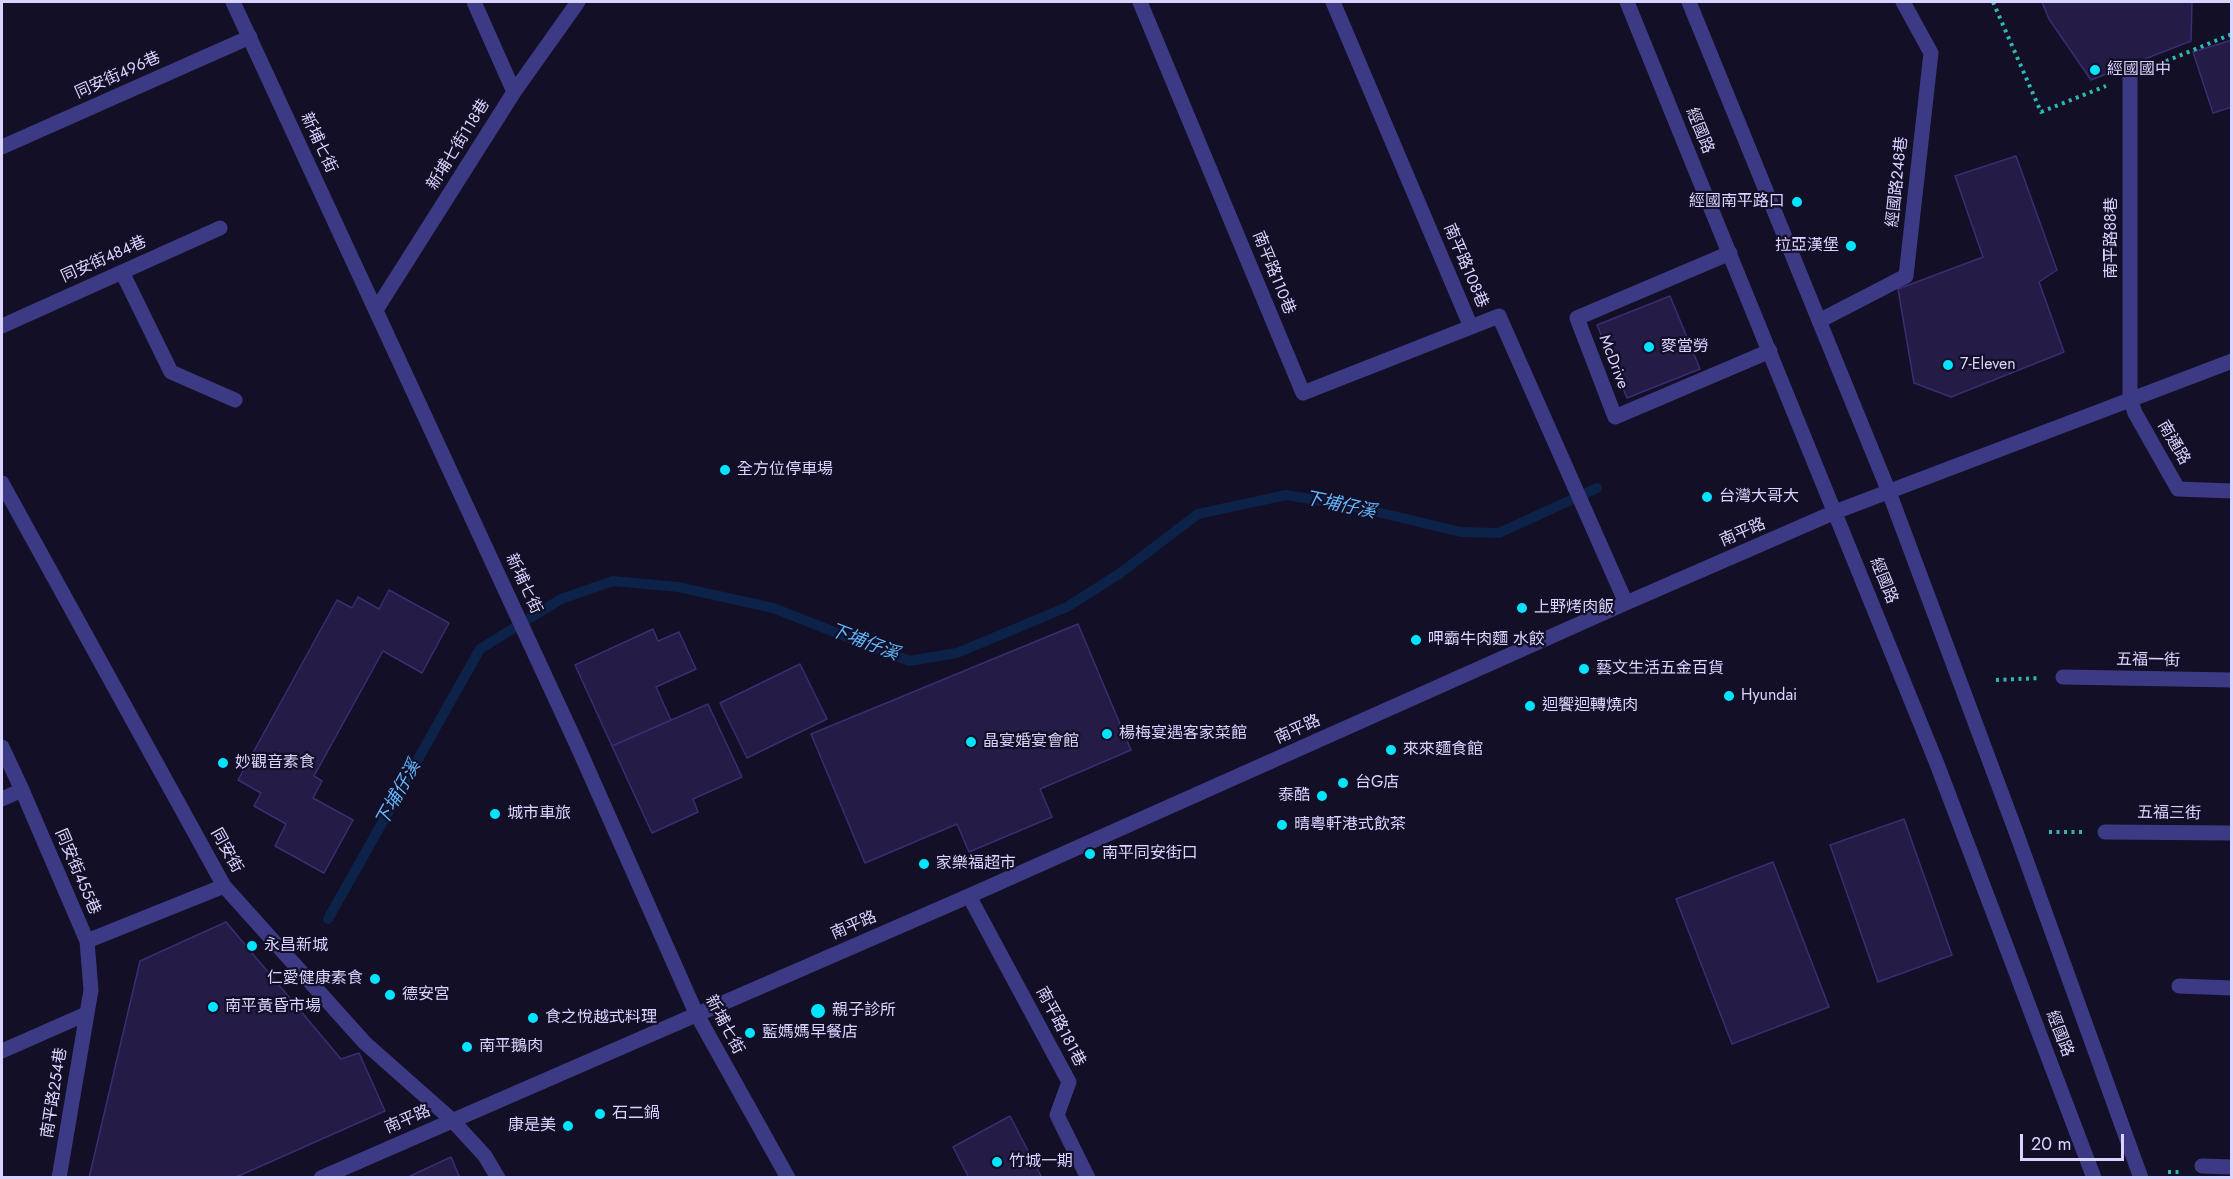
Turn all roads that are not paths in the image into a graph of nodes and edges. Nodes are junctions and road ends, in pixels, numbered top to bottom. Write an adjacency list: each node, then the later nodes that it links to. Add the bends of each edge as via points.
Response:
1 (233, 2): 9 (street, 新埔七街)
2 (474, 2): 11 (street)
3 (578, 2): 11 (street, 新埔七街118巷)
4 (1140, 2): 19 (street, 南平路110巷, via 1303,393)
5 (1333, 2): 19 (street, 南平路108巷)
6 (1627, 2): 14 (street, 經國路)
7 (1689, 2): 17 (street, 經國路)
8 (1903, 2): 17 (street, 經國路248巷, via 1931,53 1906,276)
9 (250, 38): 12 (street, 同安街496巷); 16 (street, 新埔七街)
10 (2130, 76): 22 (street, 南平路88巷)
11 (514, 92): 16 (street, 新埔七街118巷)
12 (2, 147)
13 (220, 228): 15 (street, 同安街484巷)
14 (1730, 253): 20 (street, 經國路); 20 (street, McDrive, via 1577,318 1616,417)
15 (122, 272): 18 (street, 同安街484巷); 23 (street, via 171,372)
16 (376, 310): 41 (street, 新埔七街)
17 (1819, 321): 26 (street, 經國路)
18 (2, 326)
19 (1471, 327): 28 (street, 南平路108巷, via 1499,316)
20 (1770, 351): 27 (street, 經國路)
21 (2232, 361): 22 (street, 南平路)
22 (2130, 399): 25 (street, 南通路, via 2178,489); 26 (street, 南平路)
23 (235, 400)
24 (2, 483): 36 (street, 同安街)
25 (2232, 491)
26 (1889, 492): 27 (street, 南平路); 53 (street, 經國路)
27 (1836, 512): 28 (street, 南平路); 52 (street, 經國路, via 1937,764)
28 (1626, 603): 37 (street, 南平路)
29 (2063, 677): 30 (street, 五福一街)
30 (2232, 680)
31 (2, 747): 32 (street, 同安街455巷)
32 (22, 790): 33 (street); 38 (street, 同安街455巷)
33 (2, 799)
34 (2105, 832): 35 (street, 五福三街)
35 (2232, 833)
36 (224, 886): 38 (street, 同安街455巷); 44 (street, 同安街, via 364,1043)
37 (969, 896): 41 (street, 南平路); 51 (street, 南平路181巷, via 1069,1082 1057,1115)
38 (87, 941): 42 (street, 南平路254巷, via 91,990)
39 (2179, 986): 40 (street)
40 (2232, 988)
41 (696, 1013): 44 (street, 南平路); 50 (street, 新埔七街)
42 (86, 1014): 43 (street, 南平路254巷); 47 (street, 南平路254巷)
43 (2, 1052)
44 (452, 1120): 48 (street, 南平路); 49 (street, 同安街, via 485,1156)
45 (2202, 1166): 46 (street)
46 (2232, 1167)
47 (59, 1178)
48 (321, 1178)
49 (498, 1178)
50 (788, 1178)
51 (1088, 1178)
52 (2094, 1178)
53 (2141, 1178)

